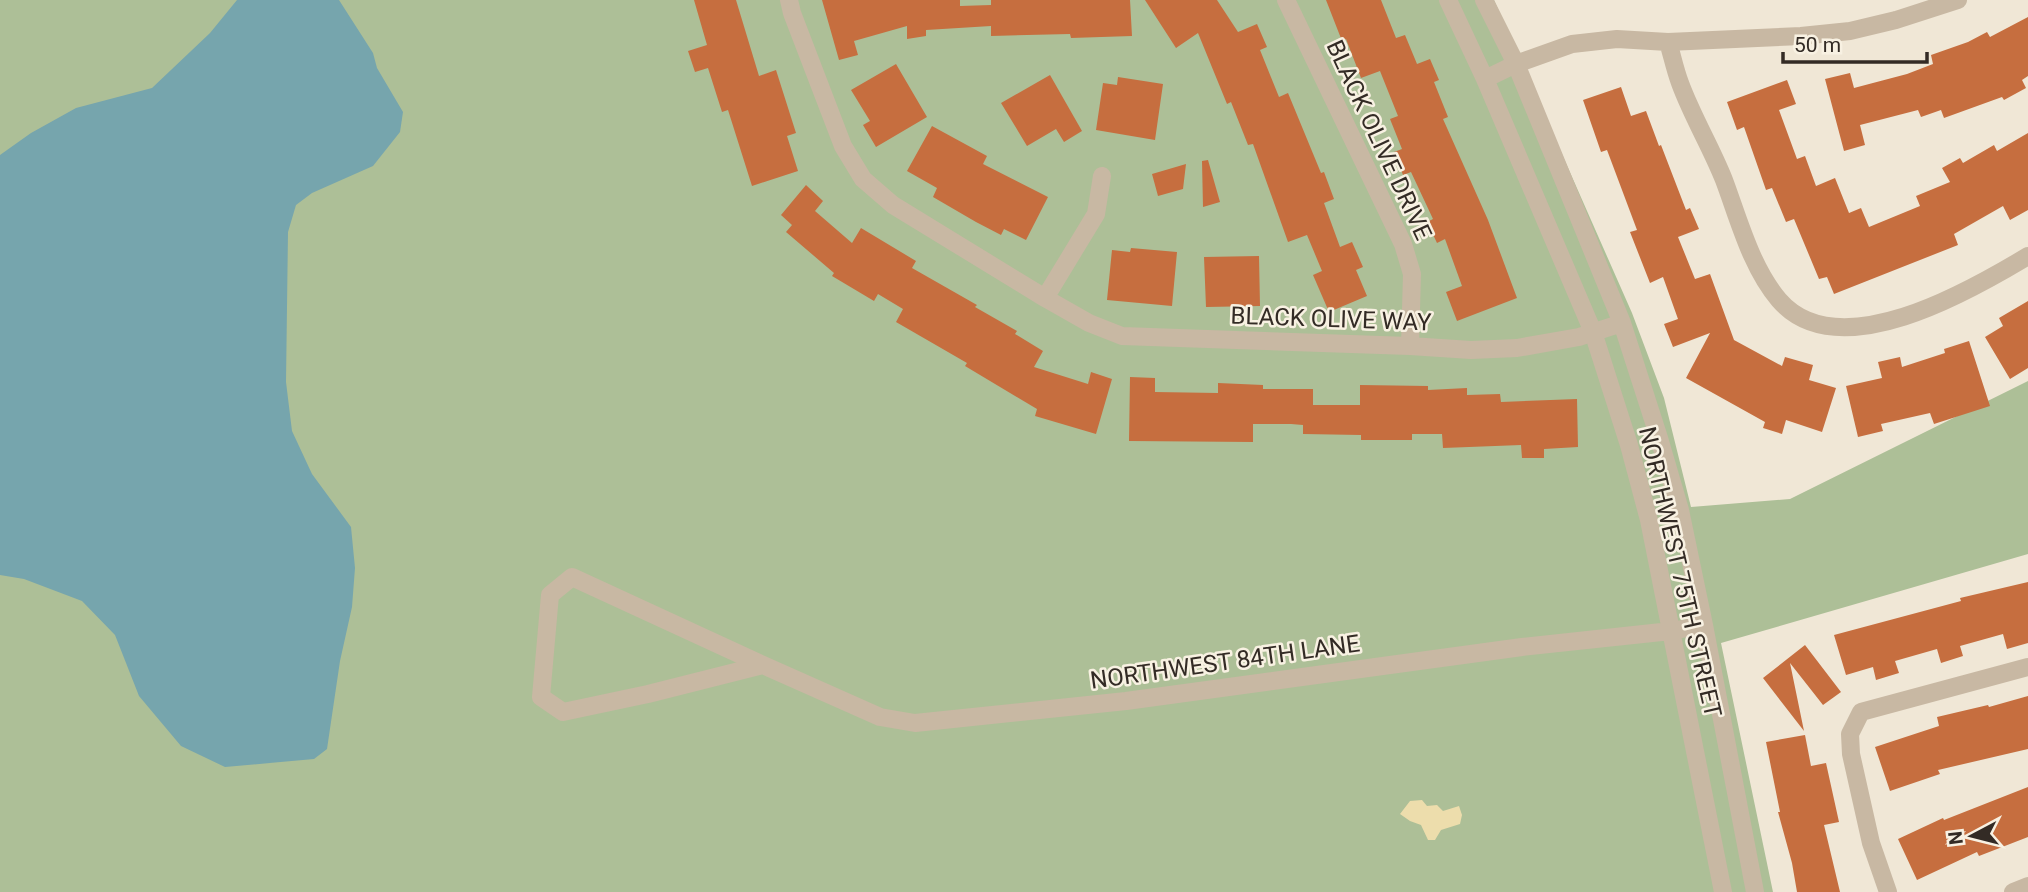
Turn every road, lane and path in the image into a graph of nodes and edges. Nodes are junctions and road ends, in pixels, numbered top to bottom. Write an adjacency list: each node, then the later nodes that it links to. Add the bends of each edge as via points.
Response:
1 (789, 0): 11 (street, BLACK OLIVE WAY, via 843,146 863,179 893,205)
2 (1286, 0): 14 (street, BLACK OLIVE DRIVE, via 1403,244 1412,274)
3 (1448, 0): 8 (street, NORTHWEST 75TH STREET)
4 (1484, 0): 7 (street, NORTHWEST 75TH STREET)
5 (1958, 0): 6 (street, via 1850,30)
6 (1668, 42): 7 (street, via 1617,39 1572,44); 10 (street, via 1679,82 1760,273 1780,302 1800,318 1852,327 1895,318 1931,308 1981,285)
7 (1516, 64): 8 (street); 12 (street, NORTHWEST 75TH STREET)
8 (1485, 79): 13 (street, NORTHWEST 75TH STREET)
9 (1102, 176): 11 (street, via 1096,214)
10 (2028, 256)
11 (1045, 298): 14 (street, BLACK OLIVE WAY, via 1122,336)
12 (1622, 323): 13 (street, BLACK OLIVE WAY); 15 (street, NORTHWEST 75TH STREET, via 1680,510)
13 (1593, 332): 14 (street, BLACK OLIVE WAY, via 1517,348 1471,351); 16 (street, NORTHWEST 75TH STREET, via 1632,457)
14 (1410, 346)
15 (1704, 625): 16 (street, NORTHWEST 84TH LANE); 21 (street, NORTHWEST 75TH STREET)
16 (1671, 631): 17 (street, NORTHWEST 84TH LANE, via 1150,698 915,723 880,717); 20 (street, NORTHWEST 75TH STREET)
17 (762, 664): 17 (street, NORTHWEST 84TH LANE, via 563,712 541,697 550,595 572,577)
18 (2028, 667): 22 (street, via 1861,712 1850,734 1851,754)
19 (2028, 886): 23 (street)
20 (1723, 892)
21 (1755, 892)
22 (1888, 892)
23 (2014, 892)

